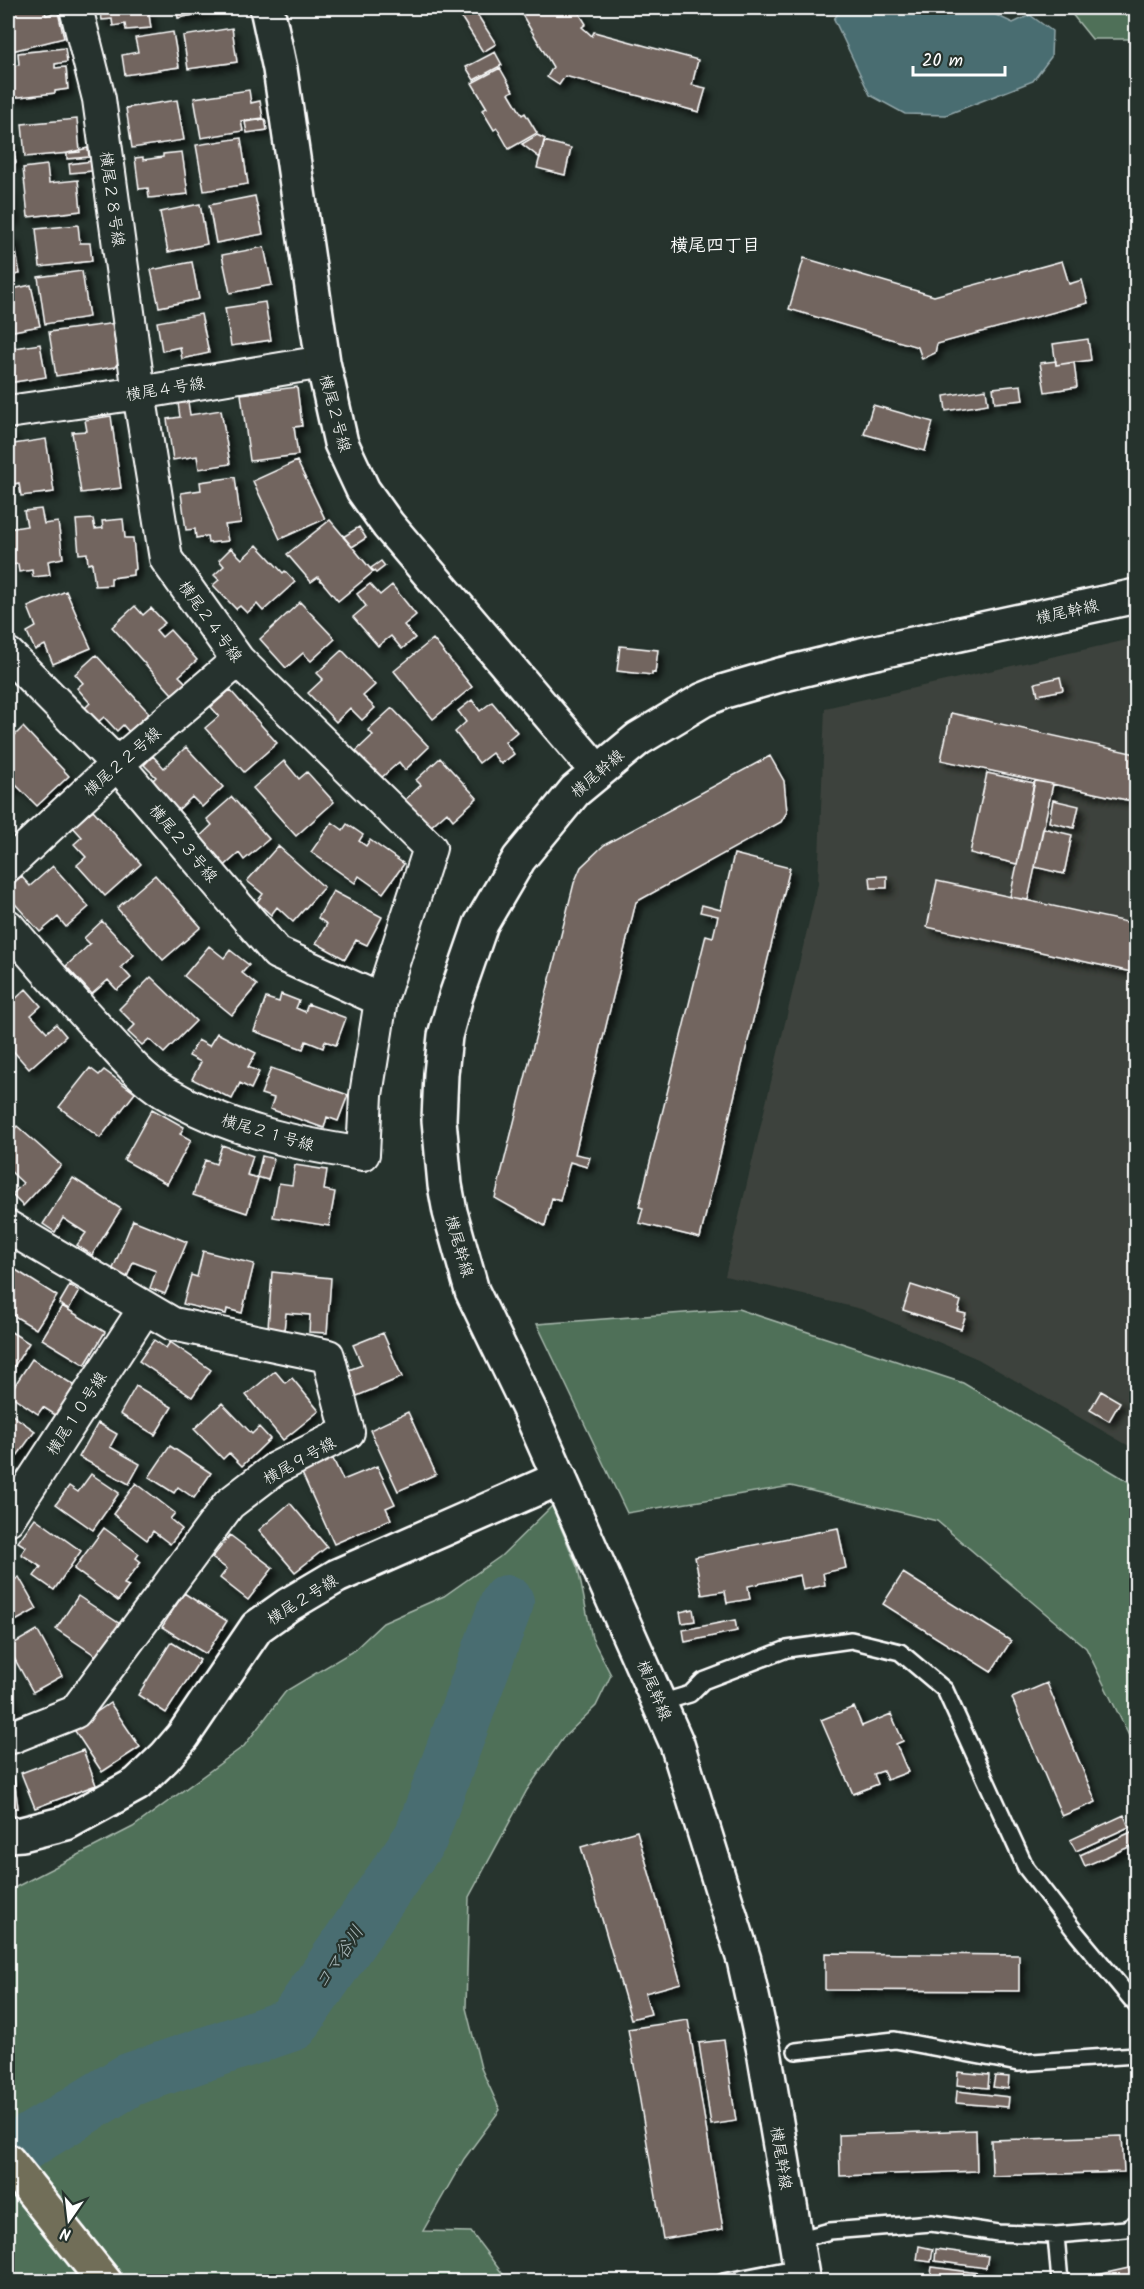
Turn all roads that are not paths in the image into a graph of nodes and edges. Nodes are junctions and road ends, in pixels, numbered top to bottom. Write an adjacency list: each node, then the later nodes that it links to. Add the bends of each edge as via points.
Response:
1 (76, 8): 4 (street, 横尾２８号線, via 99,99)
2 (267, 8): 3 (street, 横尾２号線, via 280,69)
3 (323, 362): 4 (street, 横尾４号線); 10 (street, 横尾２号線, via 341,443 363,490 388,525)
4 (139, 393): 5 (street, 横尾４号線); 8 (street, 横尾２４号線, via 166,559)
5 (8, 412)
6 (1137, 596): 10 (street, 横尾幹線, via 862,655 725,691 638,739)
7 (8, 654): 9 (street, 横尾２３号線)
8 (238, 660): 9 (street, 横尾２２号線); 11 (street, 横尾２４号線)
9 (117, 764): 12 (street, 横尾２２号線); 14 (street, 横尾２３号線, via 277,952)
10 (597, 771): 17 (street, 横尾幹線, via 567,799 519,859 481,924 445,1036 441,1074 445,1185 472,1291)
11 (430, 848): 14 (street, 横尾２１号線)
12 (8, 865)
13 (8, 926): 14 (street, 横尾２１号線, via 126,1060 162,1091 218,1119 293,1143 363,1154 366,1095)
14 (381, 1000)
15 (8, 1227): 16 (street, 横尾９号線)
16 (146, 1308): 18 (street, 横尾１０号線); 20 (street, 横尾９号線, via 173,1324 328,1356 348,1432 276,1468 230,1504 75,1712)
17 (560, 1478): 19 (street, 横尾幹線); 21 (street, 横尾２号線, via 338,1576 288,1605 257,1627 183,1736 137,1784 66,1823)
18 (8, 1519)
19 (660, 1703): 22 (lane, via 690,1694 703,1681 787,1649 851,1640 900,1652 945,1690 1026,1868); 28 (street, 横尾幹線, via 677,1744 744,1960 764,2051)
20 (8, 1737)
21 (8, 1835)
22 (1137, 2005)
23 (796, 2051): 24 (lane, via 895,2040 1018,2063)
24 (1137, 2055)
25 (8, 2161): 29 (highway)
26 (1137, 2223): 27 (lane, via 1126,2229)
27 (1056, 2235): 28 (lane, via 998,2233 931,2223 830,2231); 31 (lane)
28 (800, 2263): 30 (lane)
29 (105, 2282)
30 (723, 2282)
31 (1060, 2282)

